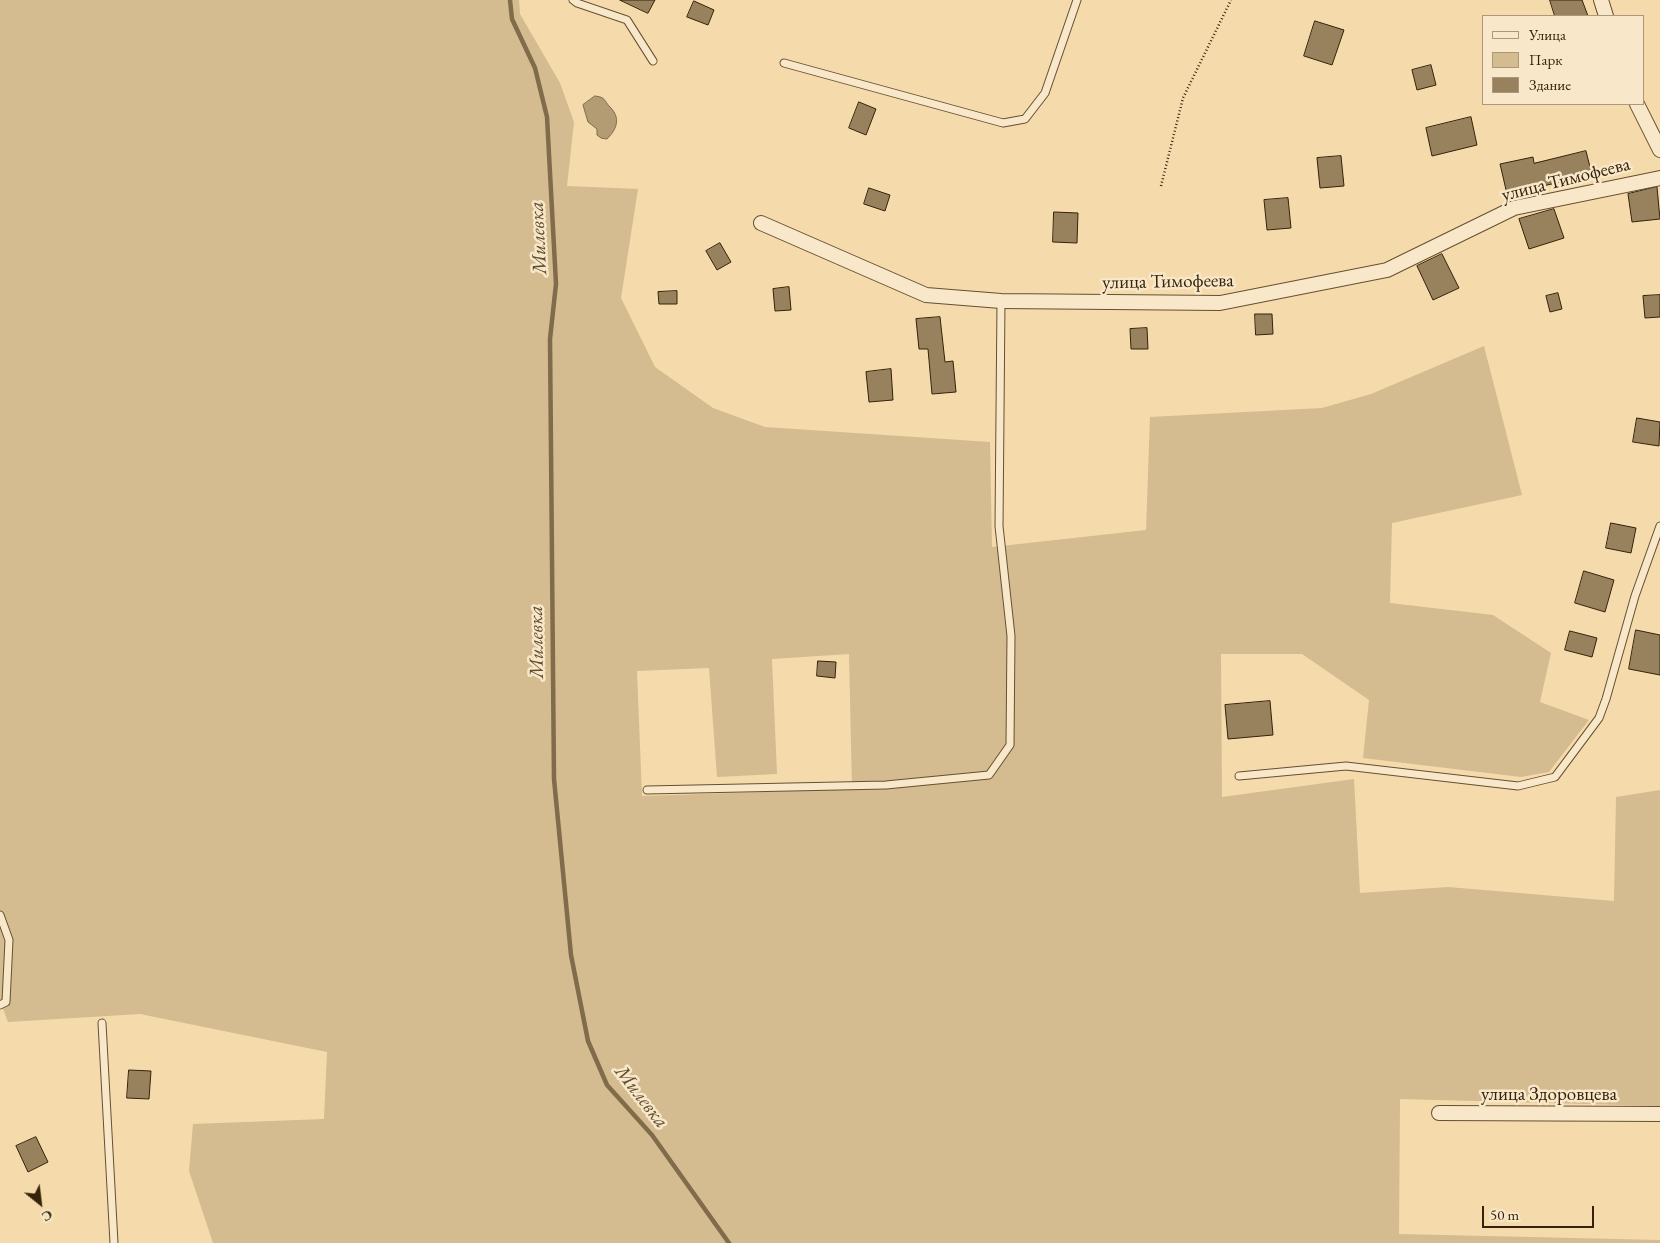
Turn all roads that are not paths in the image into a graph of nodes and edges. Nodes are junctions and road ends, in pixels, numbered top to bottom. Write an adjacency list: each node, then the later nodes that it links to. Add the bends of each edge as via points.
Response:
1 (573, 0): 5 (lane, via 627,20)
2 (1076, 0): 6 (lane, via 1045,93 1025,119 1003,123)
3 (1601, 0): 4 (street)
4 (1606, 15)
5 (653, 61)
6 (784, 63)
7 (1638, 105): 8 (street)
8 (1660, 150)
9 (1660, 178): 11 (street, улица Тимофеева, via 1514,208 1387,270 1220,303)
10 (761, 223): 11 (street, улица Тимофеева, via 926,295)
11 (1002, 301): 14 (lane, via 999,526 1011,636 1010,745 989,775 886,786)
12 (1660, 526): 13 (lane, via 1635,596 1599,718 1555,777 1518,786 1346,766)
13 (1239, 776)
14 (648, 790)
15 (0, 915): 16 (lane, via 9,940 6,1002)
16 (0, 1005)
17 (102, 1023): 20 (lane)
18 (1439, 1114): 19 (street, улица Здоровцева)
19 (1660, 1114)
20 (114, 1243)

